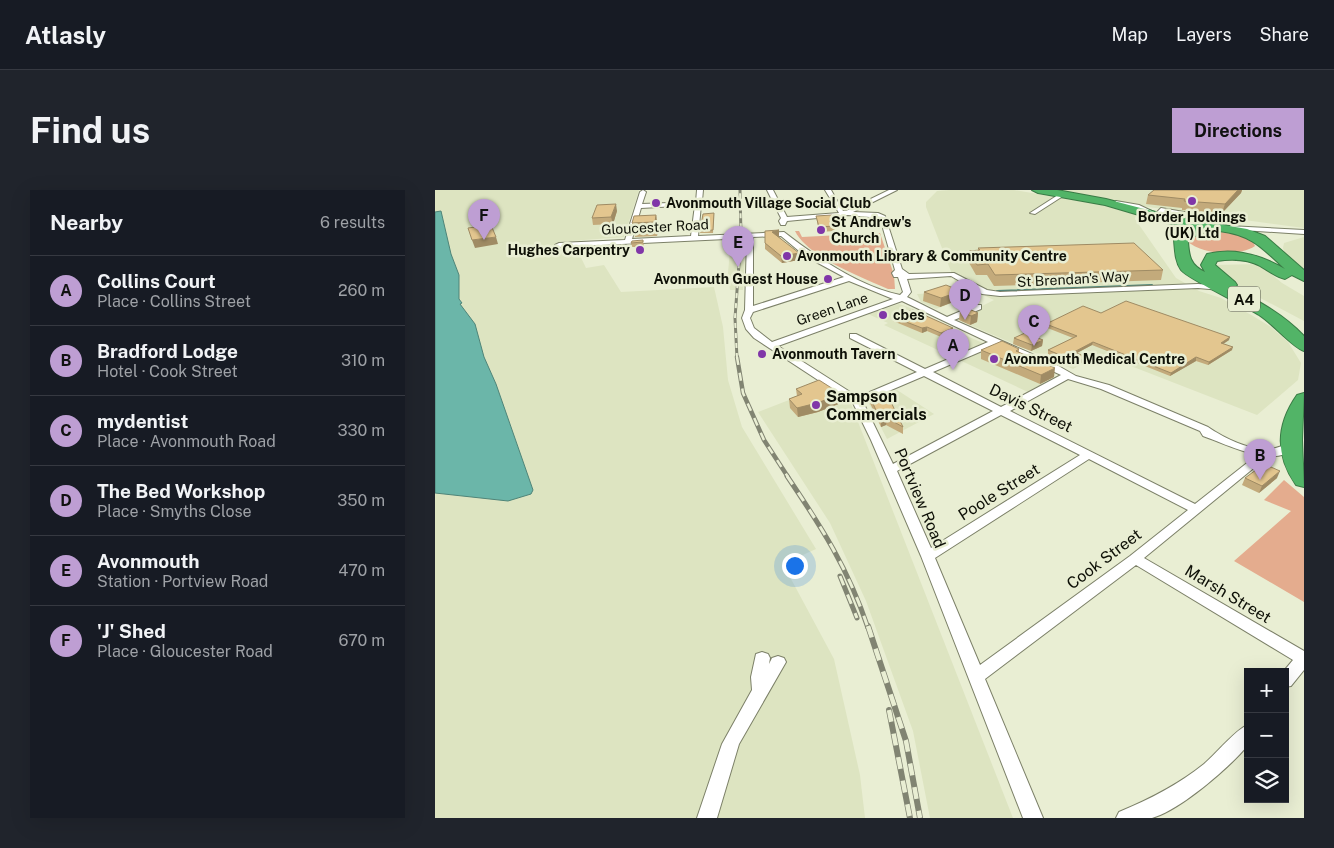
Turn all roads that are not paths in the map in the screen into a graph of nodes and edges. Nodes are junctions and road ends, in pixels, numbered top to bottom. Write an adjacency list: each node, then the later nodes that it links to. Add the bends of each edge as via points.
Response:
1 (700, 190): 12 (street)
2 (770, 190): 18 (street)
3 (829, 190): 16 (street, via 841,212)
4 (1025, 190): 9 (highway)
5 (1038, 190): 17 (highway)
6 (1048, 190): 14 (street)
7 (897, 191): 10 (street); 16 (street)
8 (643, 192): 13 (street)
9 (1060, 196): 15 (street); 27 (highway, via 1145,215 1166,226)
10 (890, 201)
11 (727, 202): 12 (street)
12 (697, 204): 13 (street); 23 (street)
13 (639, 206): 24 (street)
14 (1137, 206): 17 (street); 17 (street)
15 (1033, 213)
16 (846, 214): 18 (street); 29 (street, via 879,211)
17 (1163, 214): 19 (highway, via 1187,224)
18 (785, 220): 20 (street, via 782,222 786,230)
19 (1225, 225): 21 (street); 25 (highway, via 1253,235); 27 (highway, via 1192,231)
20 (783, 233): 22 (street, Gloucester Road); 31 (street, via 808,254)
21 (1304, 233): 25 (street, via 1278,235)
22 (750, 235): 23 (street, Gloucester Road); 36 (street)
23 (694, 238): 24 (street, Gloucester Road)
24 (628, 241): 26 (street, Gloucester Road)
25 (1265, 244): 28 (highway, via 1255,252); 30 (highway)
26 (559, 245)
27 (1189, 245): 28 (highway); 32 (highway, A4, via 1185,264)
28 (1232, 255): 33 (highway, via 1266,263); 38 (highway, A4, via 1210,259 1211,271 1226,284 1282,312)
29 (901, 273): 32 (street, St Brendan's Way, via 951,275 985,292 1000,294); 34 (street, via 907,292)
30 (1304, 277)
31 (850, 278): 34 (street, via 887,295); 36 (street)
32 (1201, 283): 42 (highway, A4, via 1225,289 1279,321)
33 (1304, 288)
34 (902, 298): 37 (street); 41 (street, Green Lane)
35 (978, 308): 37 (street)
36 (749, 310): 41 (street, via 746,318 750,329)
37 (947, 320): 40 (street)
38 (1304, 327)
39 (853, 336): 43 (street, Davis Street)
40 (996, 342): 43 (street); 44 (street)
41 (771, 345): 46 (street)
42 (1304, 346)
43 (925, 373): 46 (street); 47 (street, Davis Street)
44 (1069, 376): 47 (street); 50 (street, via 1214,436)
45 (1304, 399): 48 (highway, via 1292,428)
46 (857, 402): 51 (street, Portview Road)
47 (1002, 413): 49 (street, Davis Street); 51 (street)
48 (1290, 447): 50 (street); 52 (highway)
49 (1088, 455): 53 (street, Davis Street); 54 (street, Poole Street)
50 (1251, 458): 52 (street, via 1279,461); 53 (street, Cook Street)
51 (890, 470): 54 (street, Portview Road)
52 (1300, 475)
53 (1196, 509): 55 (street, Cook Street)
54 (928, 556): 60 (street, Portview Road)
55 (1135, 559): 57 (street, Marsh Street); 60 (street, Cook Street)
56 (762, 658): 61 (street)
57 (1304, 659): 59 (street)
58 (778, 662): 61 (street, via 769,682)
59 (1289, 676)
60 (976, 677): 64 (street, Portview Road)
61 (760, 689): 63 (street, via 719,772)
62 (1244, 737): 65 (street, via 1228,757 1169,799)
63 (707, 818)
64 (1033, 818)
65 (1126, 818)

